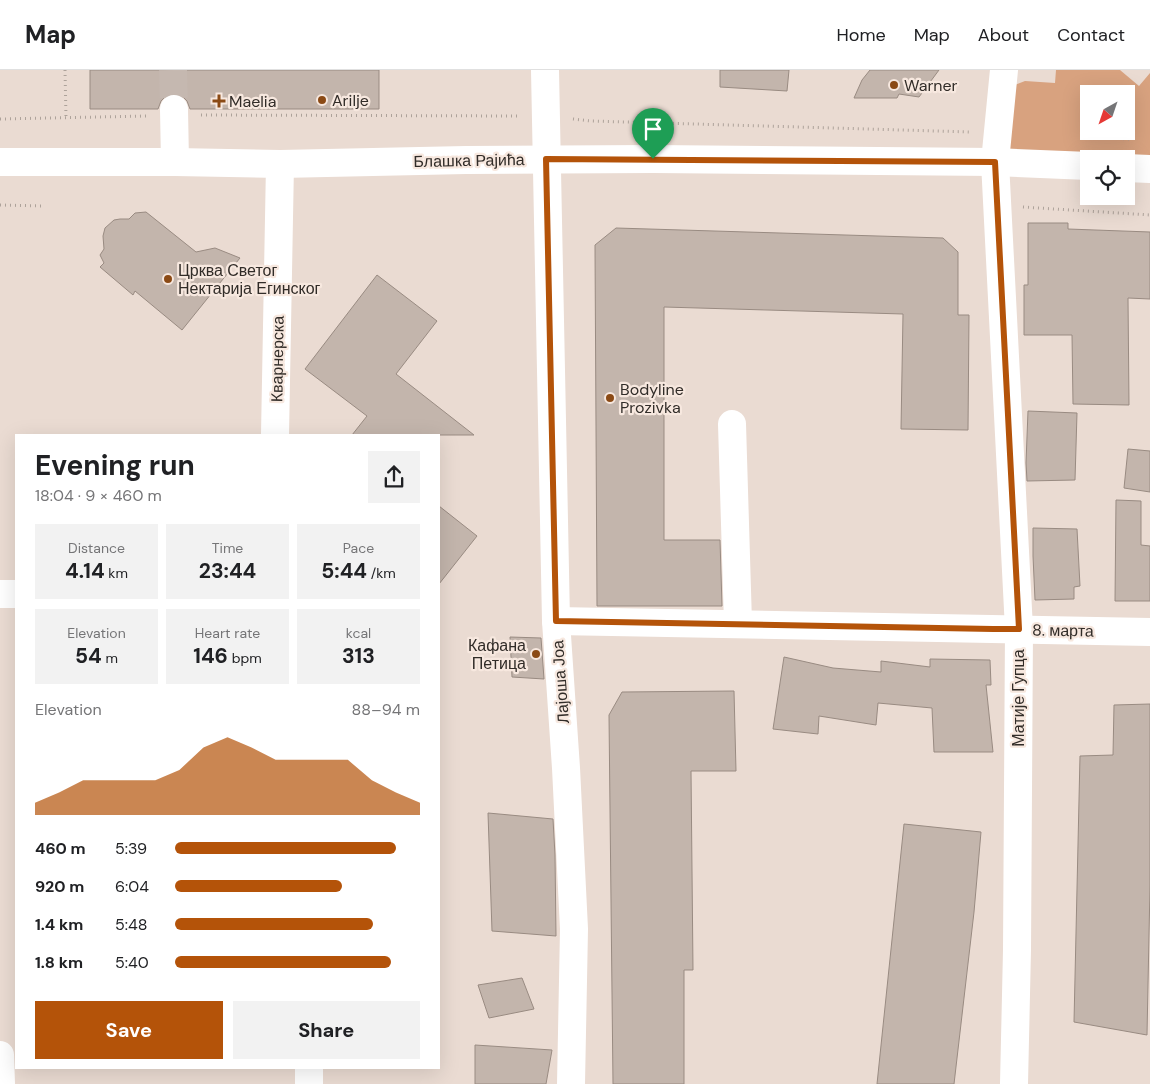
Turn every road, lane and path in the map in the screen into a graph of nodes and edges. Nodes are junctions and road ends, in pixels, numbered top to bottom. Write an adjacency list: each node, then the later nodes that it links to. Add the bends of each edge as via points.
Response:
1 (65, 70): 5 (path)
2 (545, 70): 6 (street, Лајоша Јоа)
3 (1004, 70): 9 (street, Матије Гупца)
4 (174, 109): 8 (street)
5 (66, 118)
6 (546, 159): 9 (street, Блашка Рајића); 10 (street, Блашка Рајића); 22 (street, Лајоша Јоа)
7 (0, 162): 8 (street, Блашка Рајића)
8 (175, 162): 10 (street, Блашка Рајића)
9 (995, 162): 11 (street, Блашка Рајића); 15 (street, Матије Гупца)
10 (280, 164): 19 (street, Кварнерска)
11 (1080, 166)
12 (1135, 168): 13 (street)
13 (1150, 169)
14 (0, 205): 16 (path)
15 (997, 205): 17 (path); 24 (street, Матије Гупца)
16 (42, 206)
17 (1150, 215)
18 (732, 424): 23 (street)
19 (275, 434)
20 (0, 594): 21 (street)
21 (15, 594)
22 (556, 621): 23 (street, 8. марта); 30 (street, Лајоша Јоа, via 574,929)
23 (738, 624): 24 (street, 8. марта)
24 (1019, 629): 25 (street, 8. марта); 31 (street, Матије Гупца)
25 (1150, 632)
26 (0, 1055): 28 (street)
27 (309, 1069): 29 (street)
28 (1, 1084)
29 (309, 1084)
30 (571, 1084)
31 (1014, 1084)

